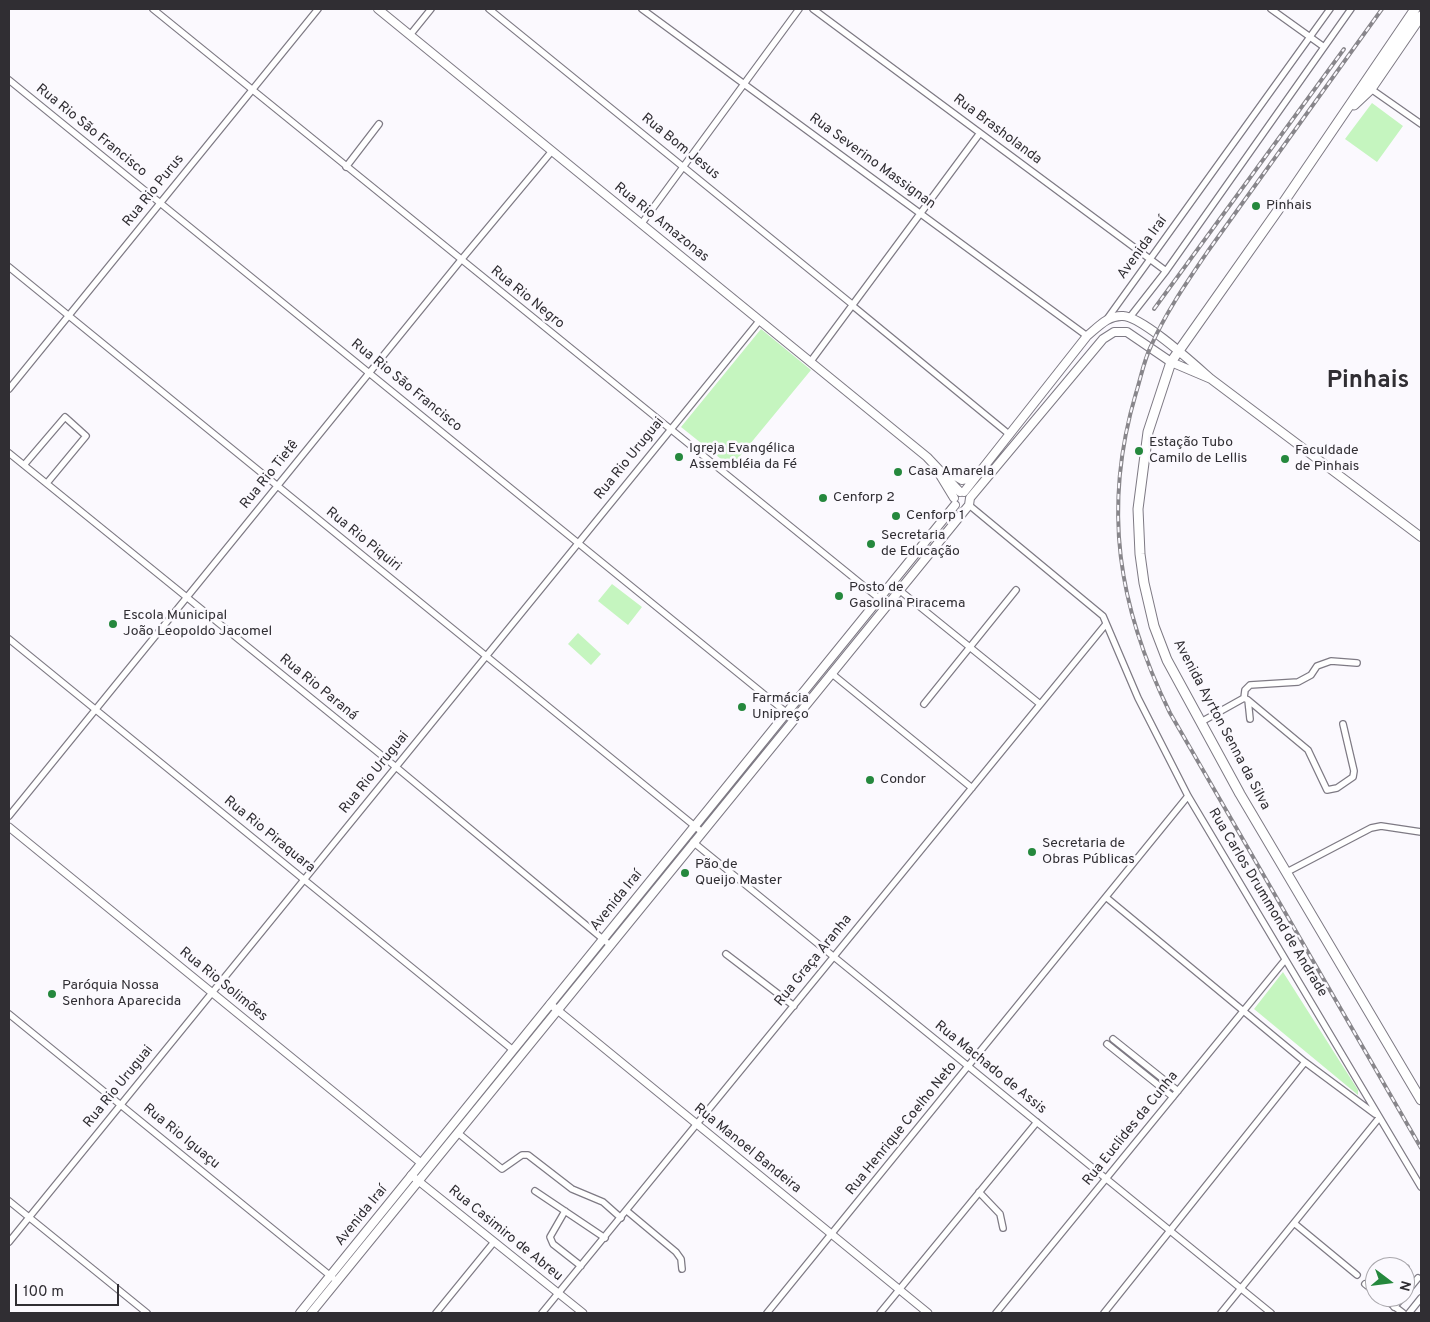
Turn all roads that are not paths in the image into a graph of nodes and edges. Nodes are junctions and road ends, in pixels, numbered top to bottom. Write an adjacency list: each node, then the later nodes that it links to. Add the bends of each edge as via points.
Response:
1 (153, 9): 20 (street, Rua Rio Negro)
2 (318, 9): 20 (street, Rua Rio Purus)
3 (378, 9): 14 (main road, Rua Rio Amazonas)
4 (432, 9): 14 (street)
5 (489, 9): 26 (street, Rua Bom Jesus)
6 (642, 9): 18 (street, Rua Severino Massignan)
7 (799, 9): 18 (street)
8 (813, 9): 24 (street, Rua Brasholanda)
9 (1271, 9): 15 (street)
10 (1330, 9): 15 (street, Avenida Iraí)
11 (1351, 9): 16 (street)
12 (1415, 9): 21 (main road, Avenida Ayrton Senna da Silva)
13 (1421, 16): 19 (main road, Avenida Ayrton Senna da Silva)
14 (410, 36): 25 (main road, Rua Rio Amazonas)
15 (1309, 37): 16 (street); 31 (street, Avenida Iraí)
16 (1324, 47): 34 (street)
17 (9, 80): 28 (street, Rua Rio São Francisco)
18 (744, 85): 26 (street); 29 (street, Rua Severino Massignan)
19 (1371, 89): 21 (main road, Avenida Ayrton Senna da Silva); 23 (street)
20 (253, 90): 27 (street, Rua Rio Negro); 28 (street, Rua Rio Purus)
21 (1346, 112): 41 (main road, Avenida Ayrton Senna da Silva)
22 (379, 124): 27 (street)
23 (1421, 124)
24 (980, 133): 29 (street); 31 (street, Rua Brasholanda)
25 (552, 151): 30 (main road, Rua Rio Amazonas); 32 (street, Rua Rio Tietê)
26 (684, 166): 30 (street); 35 (street, Rua Bom Jesus)
27 (346, 167): 32 (street, Rua Rio Negro)
28 (160, 203): 36 (street, Rua Rio Purus); 44 (street, Rua Rio São Francisco)
29 (921, 214): 35 (street); 40 (street, Rua Severino Massignan)
30 (642, 223): 39 (main road, Rua Rio Amazonas)
31 (1151, 259): 34 (street, Rua Brasholanda); 38 (street, Avenida Iraí)
32 (461, 260): 44 (street, Rua Rio Tietê); 47 (street, Rua Rio Negro)
33 (9, 267): 36 (street, Rua Rio Piquiri)
34 (1166, 271): 37 (street)
35 (853, 306): 42 (street); 48 (street, Rua Bom Jesus)
36 (68, 316): 46 (street, Rua Rio Purus); 54 (street, Rua Rio Piquiri)
37 (1130, 317): 38 (main road); 41 (main road)
38 (1107, 319): 40 (main road, Avenida Iraí)
39 (760, 320): 42 (main road, Rua Rio Amazonas); 47 (street, Rua Rio Uruguai)
40 (1087, 336): 48 (main road, Avenida Iraí)
41 (1178, 350): 43 (main road, Avenida Ayrton Senna da Silva); 45 (main road)
42 (811, 361): 50 (main road, Rua Rio Amazonas)
43 (1171, 362): 45 (main road); 57 (main road, Avenida Iraí, via 1127,332 1114,332 1103,339); 77 (main road, Avenida Ayrton Senna da Silva, via 1154,408 1145,450 1138,508 1140,554 1154,626 1167,660)
44 (369, 372): 54 (street, Rua Rio Tietê); 59 (street, Rua Rio São Francisco)
45 (1211, 379): 58 (main road)
46 (9, 389)
47 (670, 430): 59 (street, Rua Rio Uruguai); 63 (street, Rua Rio Negro)
48 (1010, 435): 52 (main road, Avenida Iraí)
49 (9, 453): 51 (street, Rua Rio Paraná)
50 (927, 457): 52 (main road, via 962,480); 55 (main road, Rua Rio Amazonas); 56 (main road, Rua Rio Amazonas)
51 (24, 465): 53 (street, Rua Rio Paraná); 53 (street, via 65,417 86,436)
52 (976, 476): 55 (main road, Avenida Iraí)
53 (47, 483): 62 (street, Rua Rio Paraná)
54 (276, 486): 62 (street, Rua Rio Tietê); 68 (street, Rua Rio Piquiri)
55 (962, 492): 56 (main road, Avenida Iraí); 57 (main road, Rua Rio Amazonas)
56 (954, 502): 57 (main road); 63 (main road, Avenida Iraí)
57 (968, 504): 60 (main road, Avenida Iraí); 65 (street, Rua Carlos Drummond de Andrade, via 1103,616)
58 (1421, 537)
59 (578, 542): 68 (street, Rua Rio Uruguai); 75 (street, Rua Rio São Francisco)
60 (898, 589): 64 (main road, Avenida Iraí); 67 (street)
61 (1016, 590): 67 (street)
62 (186, 597): 74 (street, Rua Rio Tietê); 81 (street, Rua Rio Paraná)
63 (879, 598): 64 (street, Rua Rio Negro); 75 (main road, Avenida Iraí)
64 (886, 604): 70 (main road, Avenida Iraí)
65 (1106, 624): 73 (street, Rua Graça Aranha); 83 (street, Rua Carlos Drummond de Andrade, via 1138,698)
66 (9, 639): 74 (street, Rua Rio Piraquara)
67 (970, 648): 72 (street); 73 (street)
68 (486, 655): 81 (street, Rua Rio Uruguai); 85 (street, Rua Rio Piquiri)
69 (1357, 663): 71 (street, via 1331,661 1317,666 1311,675 1298,682 1250,685 1244,690)
70 (831, 672): 80 (main road, Avenida Iraí); 82 (street)
71 (1246, 699): 76 (street); 77 (street); 78 (street, via 1290,740 1308,750 1327,790 1337,788 1353,777)
72 (924, 704)
73 (1040, 704): 82 (street, Rua Graça Aranha)
74 (96, 710): 84 (street, Rua Rio Tietê); 91 (street, Rua Rio Piraquara)
75 (787, 712): 79 (main road, Avenida Iraí)
76 (1250, 719)
77 (1201, 722): 90 (main road, Avenida Ayrton Senna da Silva)
78 (1342, 724)
79 (776, 726): 80 (main road); 85 (main road, Avenida Iraí)
80 (783, 732): 87 (main road, Avenida Iraí)
81 (396, 767): 91 (street, Rua Rio Uruguai); 95 (street, Rua Rio Paraná)
82 (972, 788): 98 (street, Rua Graça Aranha)
83 (1188, 796): 92 (street, Rua Henrique Coelho Neto); 99 (street, Rua Carlos Drummond de Andrade)
84 (9, 816)
85 (695, 826): 87 (street, Rua Rio Piquiri); 93 (main road, Avenida Iraí)
86 (9, 827): 100 (street, Rua Rio Solimões)
87 (702, 832): 89 (main road, Avenida Iraí)
88 (1421, 832): 90 (street, via 1381,826 1371,828)
89 (693, 842): 94 (main road, Avenida Iraí); 98 (street, Rua Machado de Assis)
90 (1287, 872): 113 (main road, Avenida Ayrton Senna da Silva)
91 (303, 879): 100 (street, Rua Rio Uruguai); 110 (street, Rua Rio Piraquara)
92 (1107, 898): 104 (street); 112 (street, Rua Henrique Coelho Neto)
93 (616, 923): 94 (main road); 95 (main road, Avenida Iraí)
94 (623, 928): 96 (main road, Avenida Iraí)
95 (604, 938): 96 (street, Rua Rio Paraná); 101 (main road, Avenida Iraí)
96 (610, 945): 103 (main road, Avenida Iraí)
97 (726, 954): 102 (street)
98 (834, 957): 102 (street, Rua Graça Aranha); 112 (street, Rua Machado de Assis)
99 (1285, 960): 104 (street, Rua Euclides da Cunha); 118 (street, Rua Carlos Drummond de Andrade)
100 (212, 992): 117 (street, Rua Rio Uruguai); 122 (street, Rua Rio Solimões)
101 (550, 1004): 103 (street, Rua Manoel Bandeira); 106 (main road, Avenida Iraí)
102 (794, 1006): 120 (street, Rua Graça Aranha)
103 (557, 1010): 107 (main road, Avenida Iraí); 120 (street, Rua Manoel Bandeira)
104 (1243, 1011): 111 (street); 114 (street, Rua Euclides da Cunha)
105 (9, 1014): 117 (street, Rua Rio Iguaçu)
106 (536, 1022): 107 (main road, via 542,1024); 110 (main road, Avenida Iraí)
107 (542, 1028): 121 (main road, Avenida Iraí)
108 (1113, 1039): 114 (street)
109 (1107, 1044): 115 (street)
110 (513, 1050): 122 (main road, Avenida Iraí)
111 (1305, 1062): 118 (street); 136 (street)
112 (968, 1067): 119 (street, Rua Machado de Assis); 137 (street, Rua Henrique Coelho Neto)
113 (1418, 1087): 116 (main road, Avenida Ayrton Senna da Silva)
114 (1178, 1091): 115 (street, Rua Euclides da Cunha)
115 (1173, 1097): 124 (street, Rua Euclides da Cunha)
116 (1421, 1100)
117 (121, 1105): 132 (street, Rua Rio Uruguai); 146 (street, Rua Rio Iguaçu)
118 (1378, 1117): 126 (street, Rua Carlos Drummond de Andrade); 134 (street)
119 (1037, 1122): 124 (street, Rua Machado de Assis); 128 (street)
120 (697, 1125): 131 (street, Rua Graça Aranha); 137 (street, Rua Manoel Bandeira)
121 (458, 1132): 125 (main road, Avenida Iraí); 133 (street, via 502,1169 522,1155 528,1156 572,1189 603,1202)
122 (421, 1163): 123 (main road, Avenida Iraí)
123 (412, 1175): 125 (street, Rua Casimiro de Abreu); 141 (main road, Avenida Iraí)
124 (1106, 1179): 136 (street, Rua Machado de Assis); 164 (street, Rua Euclides da Cunha)
125 (418, 1181): 140 (street, Rua Casimiro de Abreu); 142 (main road, Avenida Iraí)
126 (1421, 1187)
127 (536, 1191): 130 (street)
128 (979, 1192): 135 (street, via 1000,1214); 151 (street)
129 (9, 1201): 132 (street)
130 (565, 1211): 138 (street); 143 (street, via 550,1237 553,1244)
131 (627, 1211): 133 (street, Rua Graça Aranha); 144 (street, via 676,1252)
132 (29, 1217): 139 (street, Rua Rio Uruguai); 155 (street)
133 (621, 1218): 138 (street, Rua Graça Aranha)
134 (1294, 1223): 145 (street); 150 (street)
135 (1003, 1228)
136 (1169, 1231): 150 (street, Rua Machado de Assis); 165 (street)
137 (833, 1236): 151 (street, Rua Manoel Bandeira); 161 (street, Rua Henrique Coelho Neto)
138 (605, 1238): 143 (street, Rua Graça Aranha, via 600,1248)
139 (9, 1242)
140 (494, 1242): 152 (street, Rua Casimiro de Abreu); 158 (street)
141 (345, 1258): 142 (main road); 146 (main road, Avenida Iraí)
142 (350, 1265): 148 (main road, Avenida Iraí)
143 (581, 1266): 152 (street, Rua Graça Aranha)
144 (682, 1269)
145 (1357, 1275)
146 (330, 1276): 148 (street, Rua Rio Iguaçu); 156 (main road, Avenida Iraí)
147 (1418, 1278): 149 (street)
148 (337, 1281): 157 (main road, Avenida Iraí)
149 (1415, 1282)
150 (1241, 1289): 166 (street); 167 (street, Rua Machado de Assis)
151 (899, 1290): 162 (street); 163 (street, Rua Manoel Bandeira)
152 (559, 1293): 159 (street, Rua Graça Aranha); 160 (street, Rua Casimiro de Abreu)
153 (1421, 1298): 169 (street)
154 (1394, 1307): 168 (street)
155 (147, 1313)
156 (300, 1313)
157 (311, 1313)
158 (436, 1313)
159 (542, 1313)
160 (583, 1313)
161 (767, 1313)
162 (880, 1313)
163 (928, 1313)
164 (996, 1313)
165 (1104, 1313)
166 (1220, 1313)
167 (1271, 1313)
168 (1402, 1313)
169 (1409, 1313)

